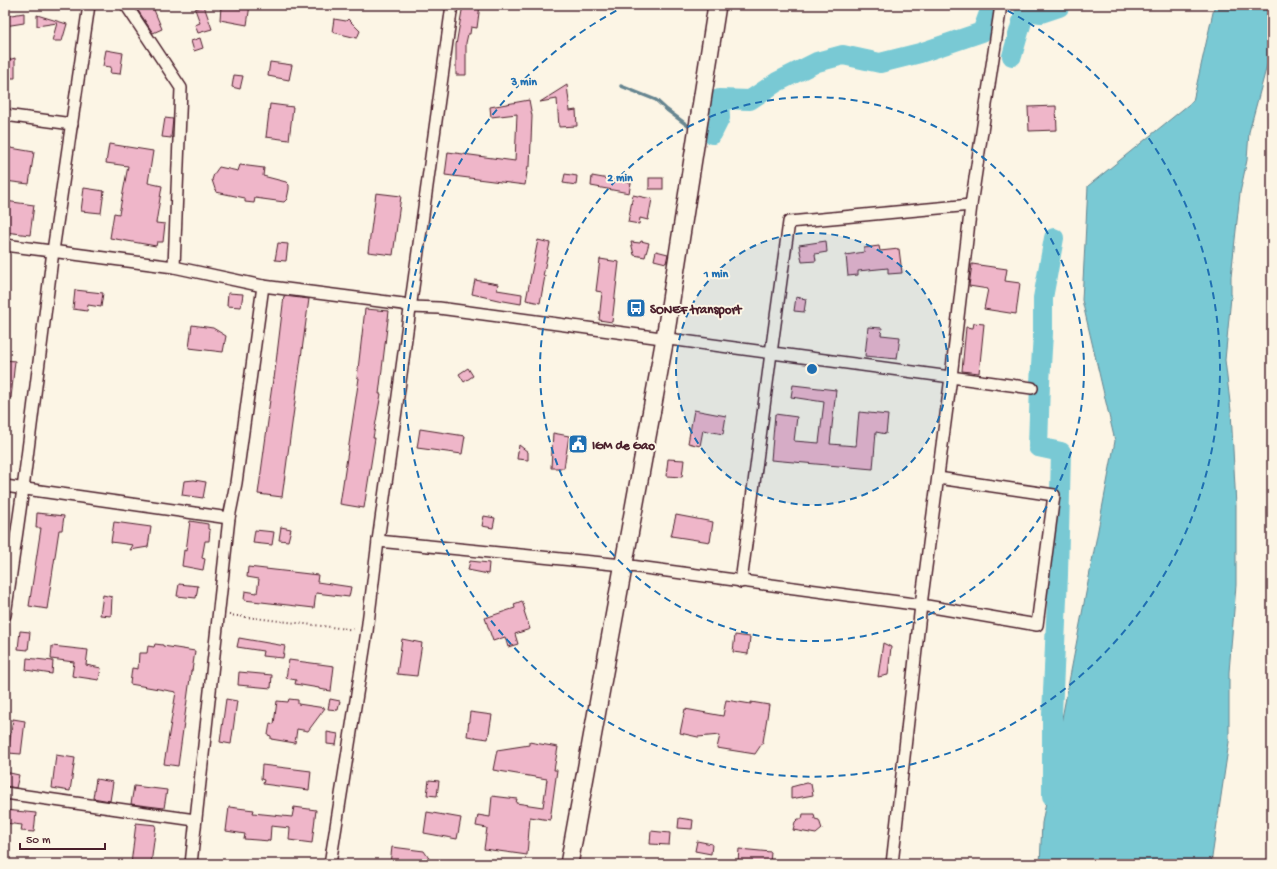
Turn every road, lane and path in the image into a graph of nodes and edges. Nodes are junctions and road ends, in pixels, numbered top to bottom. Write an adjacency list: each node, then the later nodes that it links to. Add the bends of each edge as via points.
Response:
1 (89, 5): 7 (street)
2 (126, 5): 11 (street, via 182,88)
3 (452, 5): 13 (street)
4 (717, 5): 14 (main road)
5 (1001, 5): 8 (street)
6 (5, 115): 7 (street)
7 (72, 124): 10 (street)
8 (971, 205): 15 (street, via 789,222); 16 (street)
9 (5, 244): 10 (street)
10 (53, 251): 11 (street); 20 (street)
11 (174, 268): 12 (street)
12 (263, 286): 13 (street); 21 (street)
13 (410, 307): 14 (street, via 439,308); 22 (street)
14 (665, 338): 15 (street); 23 (main road)
15 (771, 353): 16 (street); 24 (street)
16 (952, 377): 17 (street); 18 (street)
17 (1032, 388)
18 (938, 478): 25 (street); 25 (street, via 1054,495 1037,625)
19 (5, 486): 20 (street)
20 (23, 488): 21 (street); 27 (street)
21 (229, 518): 26 (street)
22 (378, 541): 23 (street); 28 (street)
23 (623, 565): 24 (street); 33 (main road)
24 (741, 582): 25 (street)
25 (920, 605): 34 (street)
26 (220, 614): 28 (path); 30 (street)
27 (5, 615)
28 (367, 631): 32 (street)
29 (5, 793): 30 (street)
30 (195, 820): 31 (street)
31 (191, 864)
32 (330, 864)
33 (570, 864)
34 (892, 864)

